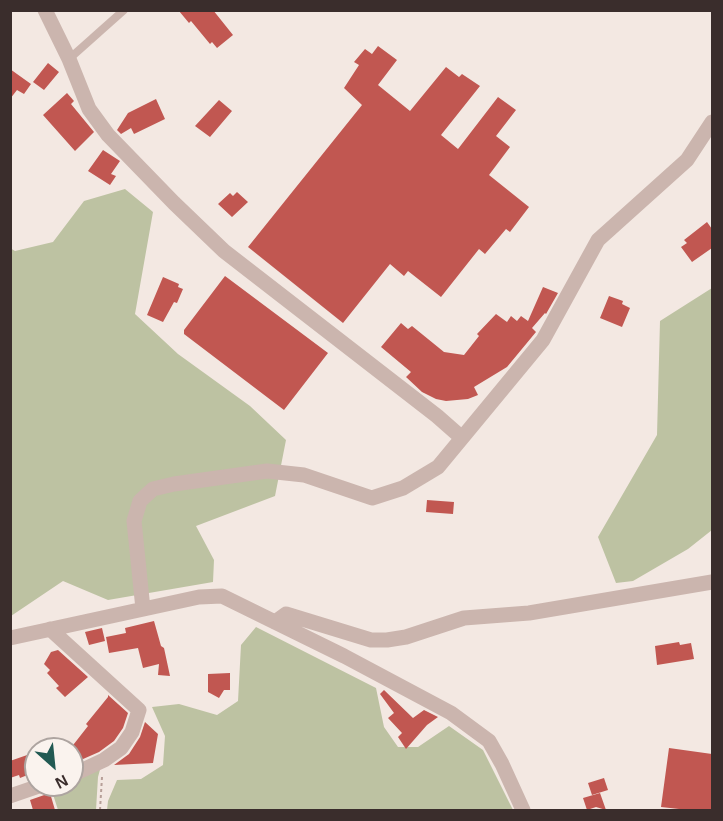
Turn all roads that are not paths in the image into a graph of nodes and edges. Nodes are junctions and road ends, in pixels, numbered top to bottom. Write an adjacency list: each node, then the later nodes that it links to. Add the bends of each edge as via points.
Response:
1 (45, 10): 3 (street)
2 (124, 10): 3 (lane)
3 (69, 59): 5 (street, via 89,109 108,135 224,251)
4 (712, 122): 5 (street, via 687,160 598,240 543,340)
5 (462, 438): 7 (street, via 438,467 403,488 372,498 304,475 267,471 153,489 140,501 134,520)
6 (712, 582): 8 (street, via 529,613 464,618 387,640 371,640 286,615)
7 (143, 609): 8 (street, via 222,596); 9 (street)
8 (275, 622): 14 (street, via 452,713 489,741)
9 (50, 629): 10 (street); 11 (street, via 139,710 132,732 121,748)
10 (10, 638)
11 (84, 769)
12 (12, 796): 13 (street)
13 (19, 810)
14 (523, 810)

